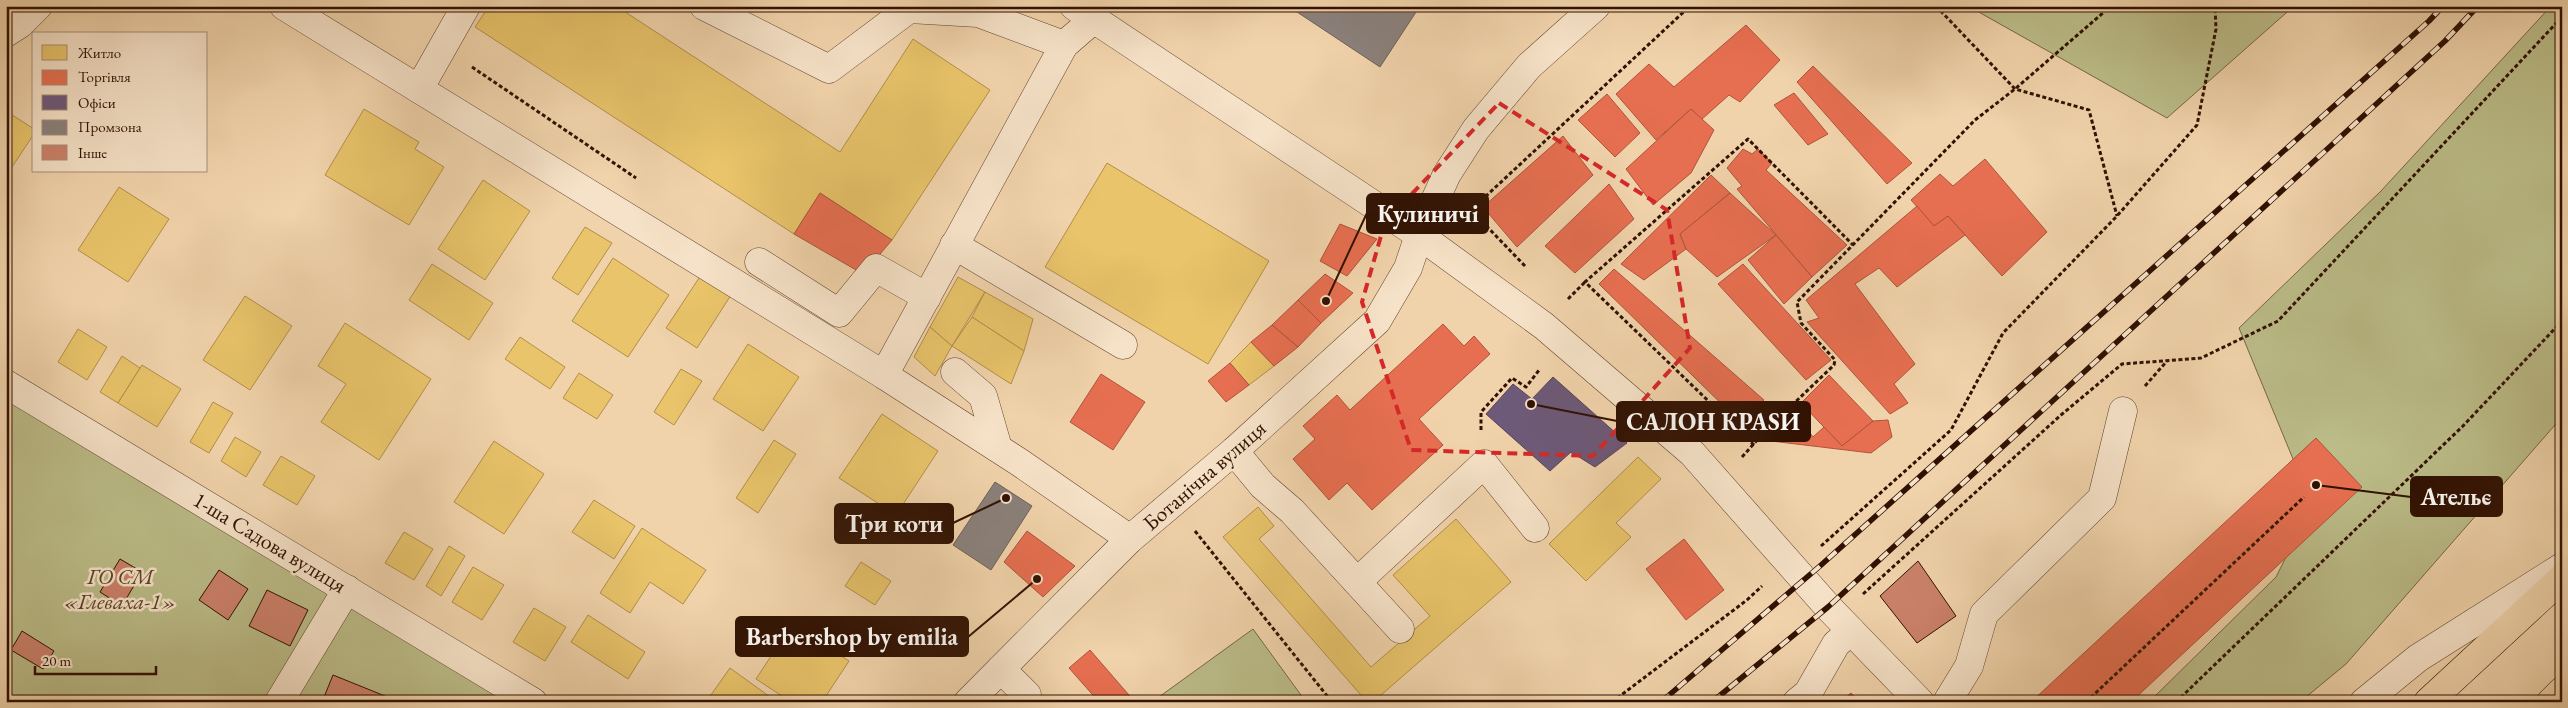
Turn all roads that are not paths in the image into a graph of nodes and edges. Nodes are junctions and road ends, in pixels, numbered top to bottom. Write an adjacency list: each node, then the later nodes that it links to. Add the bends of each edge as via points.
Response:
1 (38, 6): 7 (street)
2 (284, 6): 9 (street)
3 (466, 6): 9 (street)
4 (704, 6): 8 (street, via 829,69 909,9 978,13)
5 (1596, 6): 10 (street, Ботанічна вулиця, via 1529,66 1476,129 1447,174)
6 (1084, 13): 8 (street); 10 (street)
7 (6, 33)
8 (1064, 45): 11 (street)
9 (419, 89): 15 (street)
10 (1419, 235): 22 (street, Ботанічна вулиця, via 1408,268 1377,321); 29 (street, via 1544,326 1692,453)
11 (954, 245): 14 (street); 16 (street)
12 (759, 262): 13 (street)
13 (794, 286): 14 (street, via 839,313 876,268); 15 (street)
14 (927, 296): 18 (street)
15 (782, 312): 18 (street)
16 (1123, 346)
17 (955, 372): 21 (street, via 983,396)
18 (884, 375): 21 (street)
19 (9, 392): 28 (street, 1-ша Садова вулиця)
20 (2123, 411): 39 (street, via 2102,498 1984,614 1969,666)
21 (998, 448): 24 (street)
22 (1234, 451): 24 (street, Ботанічна вулиця); 27 (street, via 1263,486 1292,511)
23 (1535, 528): 27 (street, via 1484,464)
24 (1130, 539): 31 (street, Ботанічна вулиця)
25 (2562, 567): 40 (street, via 2418,658)
26 (2562, 578): 41 (highway)
27 (1357, 582): 30 (street)
28 (347, 589): 34 (street); 35 (street, 1-ша Садова вулиця)
29 (1844, 624): 37 (street, via 1808,693); 38 (street)
30 (1400, 629)
31 (1001, 669): 33 (street); 36 (street, Ботанічна вулиця)
32 (2562, 691): 42 (highway)
33 (1026, 699)
34 (279, 702)
35 (533, 702)
36 (968, 702)
37 (1797, 702)
38 (1920, 702)
39 (1947, 702)
40 (2364, 702)
41 (2428, 702)
42 (2551, 702)

